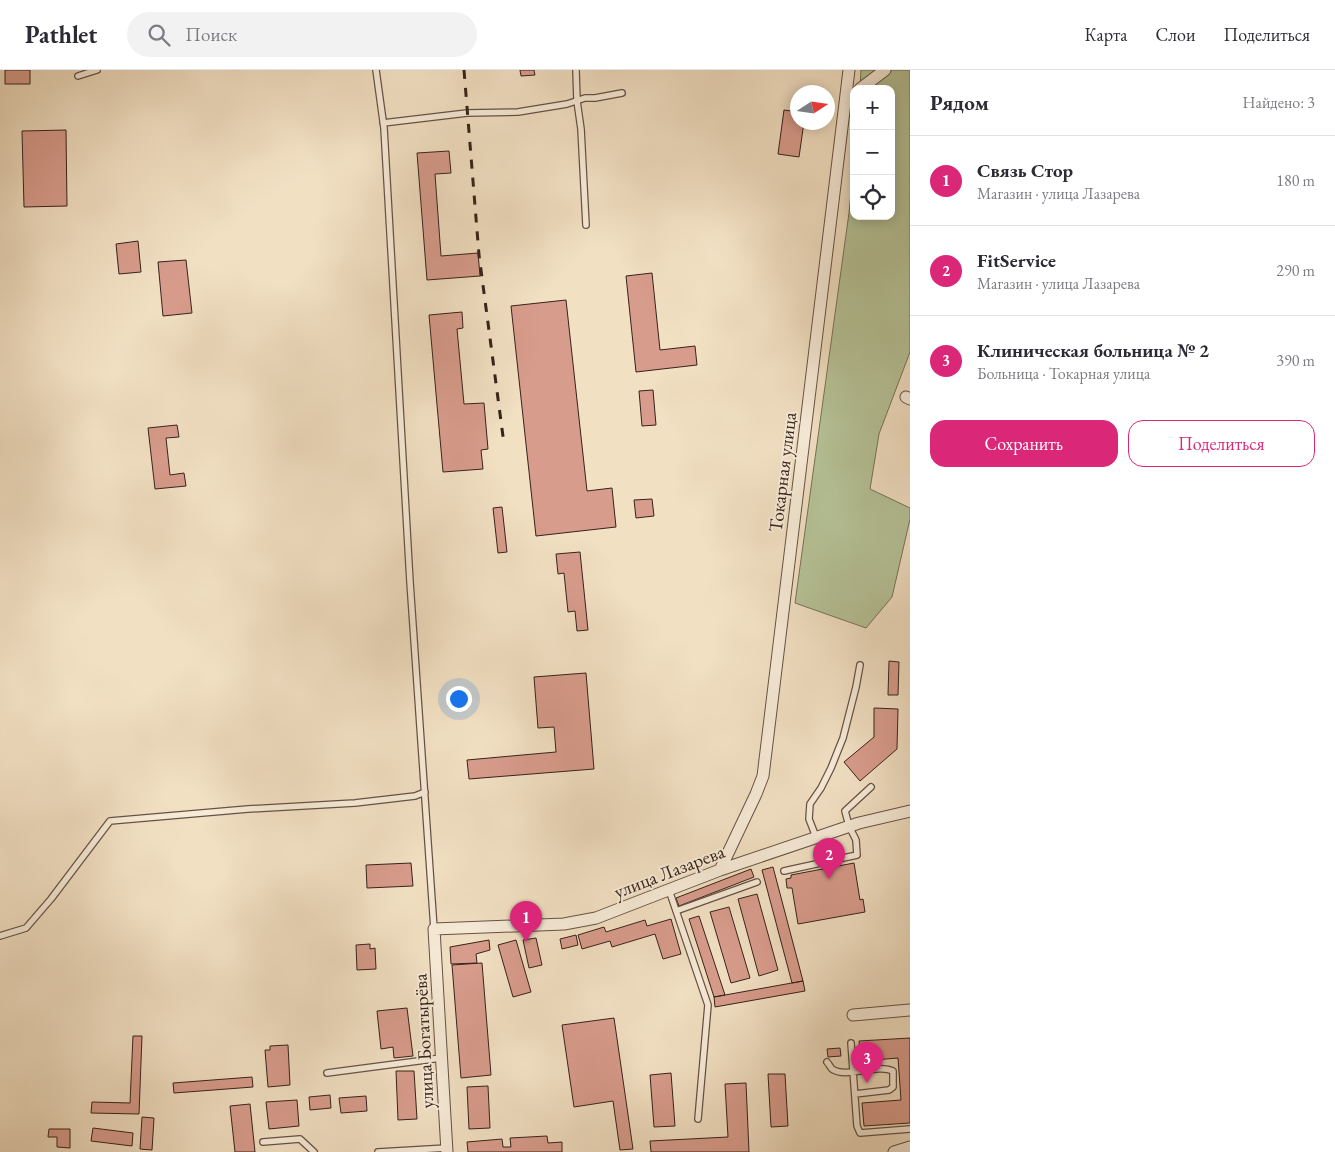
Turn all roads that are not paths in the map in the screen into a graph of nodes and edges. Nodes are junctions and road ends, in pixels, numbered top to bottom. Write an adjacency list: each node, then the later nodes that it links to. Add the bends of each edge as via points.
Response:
1 (97, 70): 6 (lane)
2 (376, 70): 12 (lane)
3 (576, 70): 10 (lane)
4 (849, 70): 11 (street, Токарная улица)
5 (885, 70): 7 (street)
6 (78, 76)
7 (865, 85)
8 (622, 93): 10 (lane)
9 (850, 99): 11 (street)
10 (577, 101): 12 (lane, via 518,112 467,113); 13 (lane)
11 (844, 104): 20 (street, Токарная улица, via 763,776)
12 (383, 123): 16 (lane)
13 (586, 225)
14 (860, 665): 19 (lane, via 843,738 824,782 810,804 810,819)
15 (871, 787): 18 (lane, via 845,811)
16 (425, 792): 25 (lane); 26 (lane, via 355,803 110,822 26,928)
17 (910, 811): 18 (street, улица Лазарева)
18 (849, 826): 19 (street, улица Лазарева); 21 (lane, via 856,840 857,855)
19 (816, 838): 20 (street, улица Лазарева)
20 (720, 870): 23 (street, улица Лазарева)
21 (784, 871)
22 (757, 882): 24 (lane)
23 (668, 890): 24 (lane); 25 (street, улица Лазарева, via 596,918 564,924)
24 (676, 911): 35 (lane, via 708,1005)
25 (434, 929): 30 (street, улица Богатырёва)
26 (0, 936)
27 (910, 1010): 28 (street)
28 (853, 1015)
29 (851, 1043): 32 (lane)
30 (441, 1058): 33 (lane); 39 (street, улица Богатырёва)
31 (827, 1062): 32 (lane, via 838,1071)
32 (853, 1072): 34 (lane); 34 (lane, via 885,1068 893,1071 893,1087 889,1090)
33 (327, 1073)
34 (855, 1094): 36 (lane, via 860,1133)
35 (698, 1119)
36 (910, 1129)
37 (263, 1142): 40 (lane, via 300,1139)
38 (910, 1147): 42 (street)
39 (443, 1151): 41 (lane)
40 (314, 1152)
41 (378, 1152)
42 (894, 1152)

